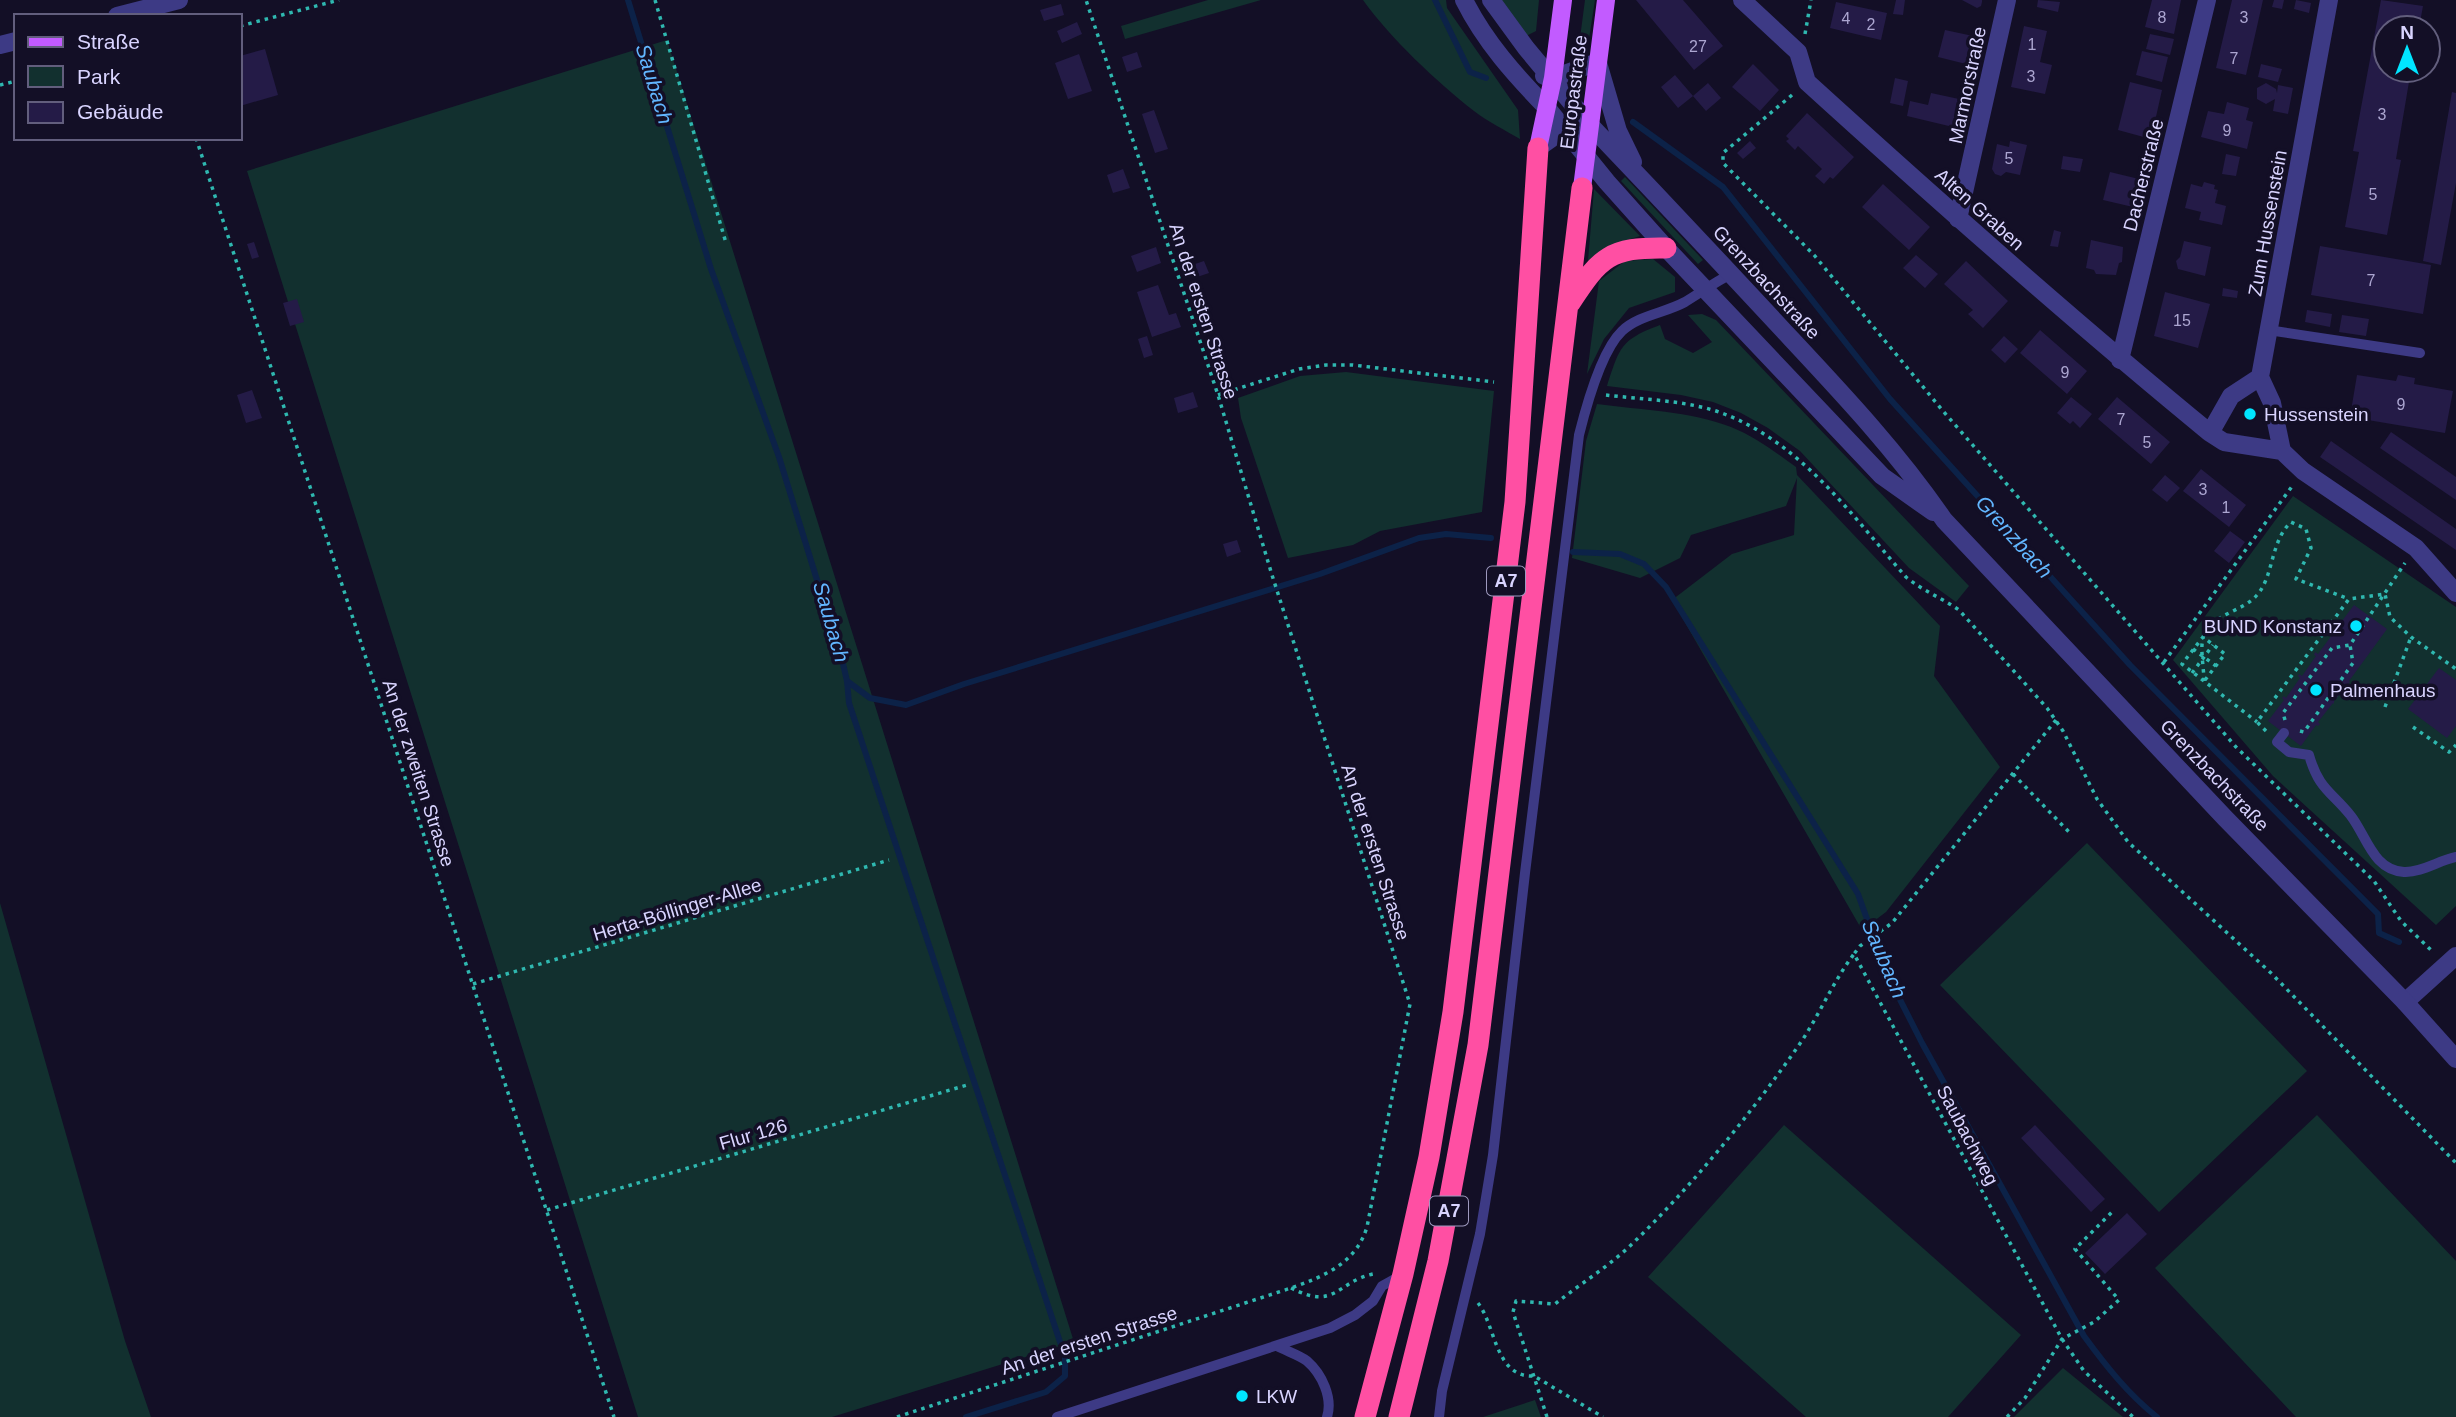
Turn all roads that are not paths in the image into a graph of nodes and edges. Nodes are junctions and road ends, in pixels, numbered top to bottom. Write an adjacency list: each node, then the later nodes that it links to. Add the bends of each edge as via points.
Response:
1 (179, 0): 10 (street)
2 (1464, 0): 12 (street, Grenzbachstraße)
3 (1492, 0): 13 (street, Grenzbachstraße)
4 (1563, 0): 13 (main road, Europastraße)
5 (1606, 0): 11 (main road, Europastraße)
6 (1742, 0): 21 (street, Alten Graben, via 1798,52 1807,82)
7 (2007, 0): 21 (street, Marmorstraße)
8 (2207, 0): 28 (street, Dacherstraße)
9 (2329, 0): 26 (street, Zum Hussenstein)
10 (125, 14)
11 (1598, 62): 13 (street); 15 (main road, Europastraße); 19 (street, via 1618,131)
12 (1510, 69): 13 (street); 14 (street, Grenzbachstraße)
13 (1553, 78): 14 (main road, Europastraße); 15 (street, Grenzbachstraße)
14 (1547, 108): 16 (street, Grenzbachstraße); 17 (main road, Europastraße)
15 (1590, 125): 16 (street); 18 (main road, Europastraße); 19 (street, Grenzbachstraße)
16 (1565, 129): 17 (street); 18 (street, Grenzbachstraße)
17 (1538, 148): 39 (highway, A7, via 1515,502 1450,1035)
18 (1587, 157): 20 (main road, Europastraße); 22 (street, Grenzbachstraße)
19 (1644, 180): 23 (street, Grenzbachstraße)
20 (1582, 188): 25 (highway, A7)
21 (1958, 219): 28 (street, Alten Graben)
22 (1666, 248): 24 (street, Grenzbachstraße); 25 (highway, via 1615,253 1597,266)
23 (1731, 274): 24 (lane); 32 (street, Grenzbachstraße, via 1886,442)
24 (1704, 288): 32 (street, Grenzbachstraße, via 1882,476); 47 (lane, via 1621,332 1610,345 1579,435 1493,1155)
25 (1569, 305): 41 (highway, A7, via 1478,1045 1448,1213)
26 (2268, 330): 27 (lane); 29 (street, Zum Hussenstein)
27 (2420, 353)
28 (2120, 360): 30 (street, Alten Graben)
29 (2260, 377): 30 (street, via 2231,396); 31 (street, via 2272,403)
30 (2210, 433): 31 (street, Alten Graben, via 2224,442)
31 (2282, 451): 33 (street, via 2303,471 2416,548)
32 (1944, 520): 37 (street, Grenzbachstraße)
33 (2456, 593)
34 (2283, 735): 35 (lane, via 2289,752 2309,755 2329,794 2390,869 2406,872)
35 (2456, 857)
36 (2451, 961): 37 (street)
37 (2405, 1002): 38 (street, Grenzbachstraße)
38 (2456, 1059)
39 (1403, 1273): 40 (lane, via 1382,1286 1373,1301 1348,1320); 44 (highway, A7)
40 (1277, 1346): 42 (lane); 43 (lane, via 1306,1360 1321,1377 1328,1397)
41 (1411, 1374): 45 (highway, A7); 46 (lane)
42 (1057, 1417)
43 (1327, 1417)
44 (1364, 1417)
45 (1399, 1417)
46 (1412, 1417)
47 (1439, 1417)

